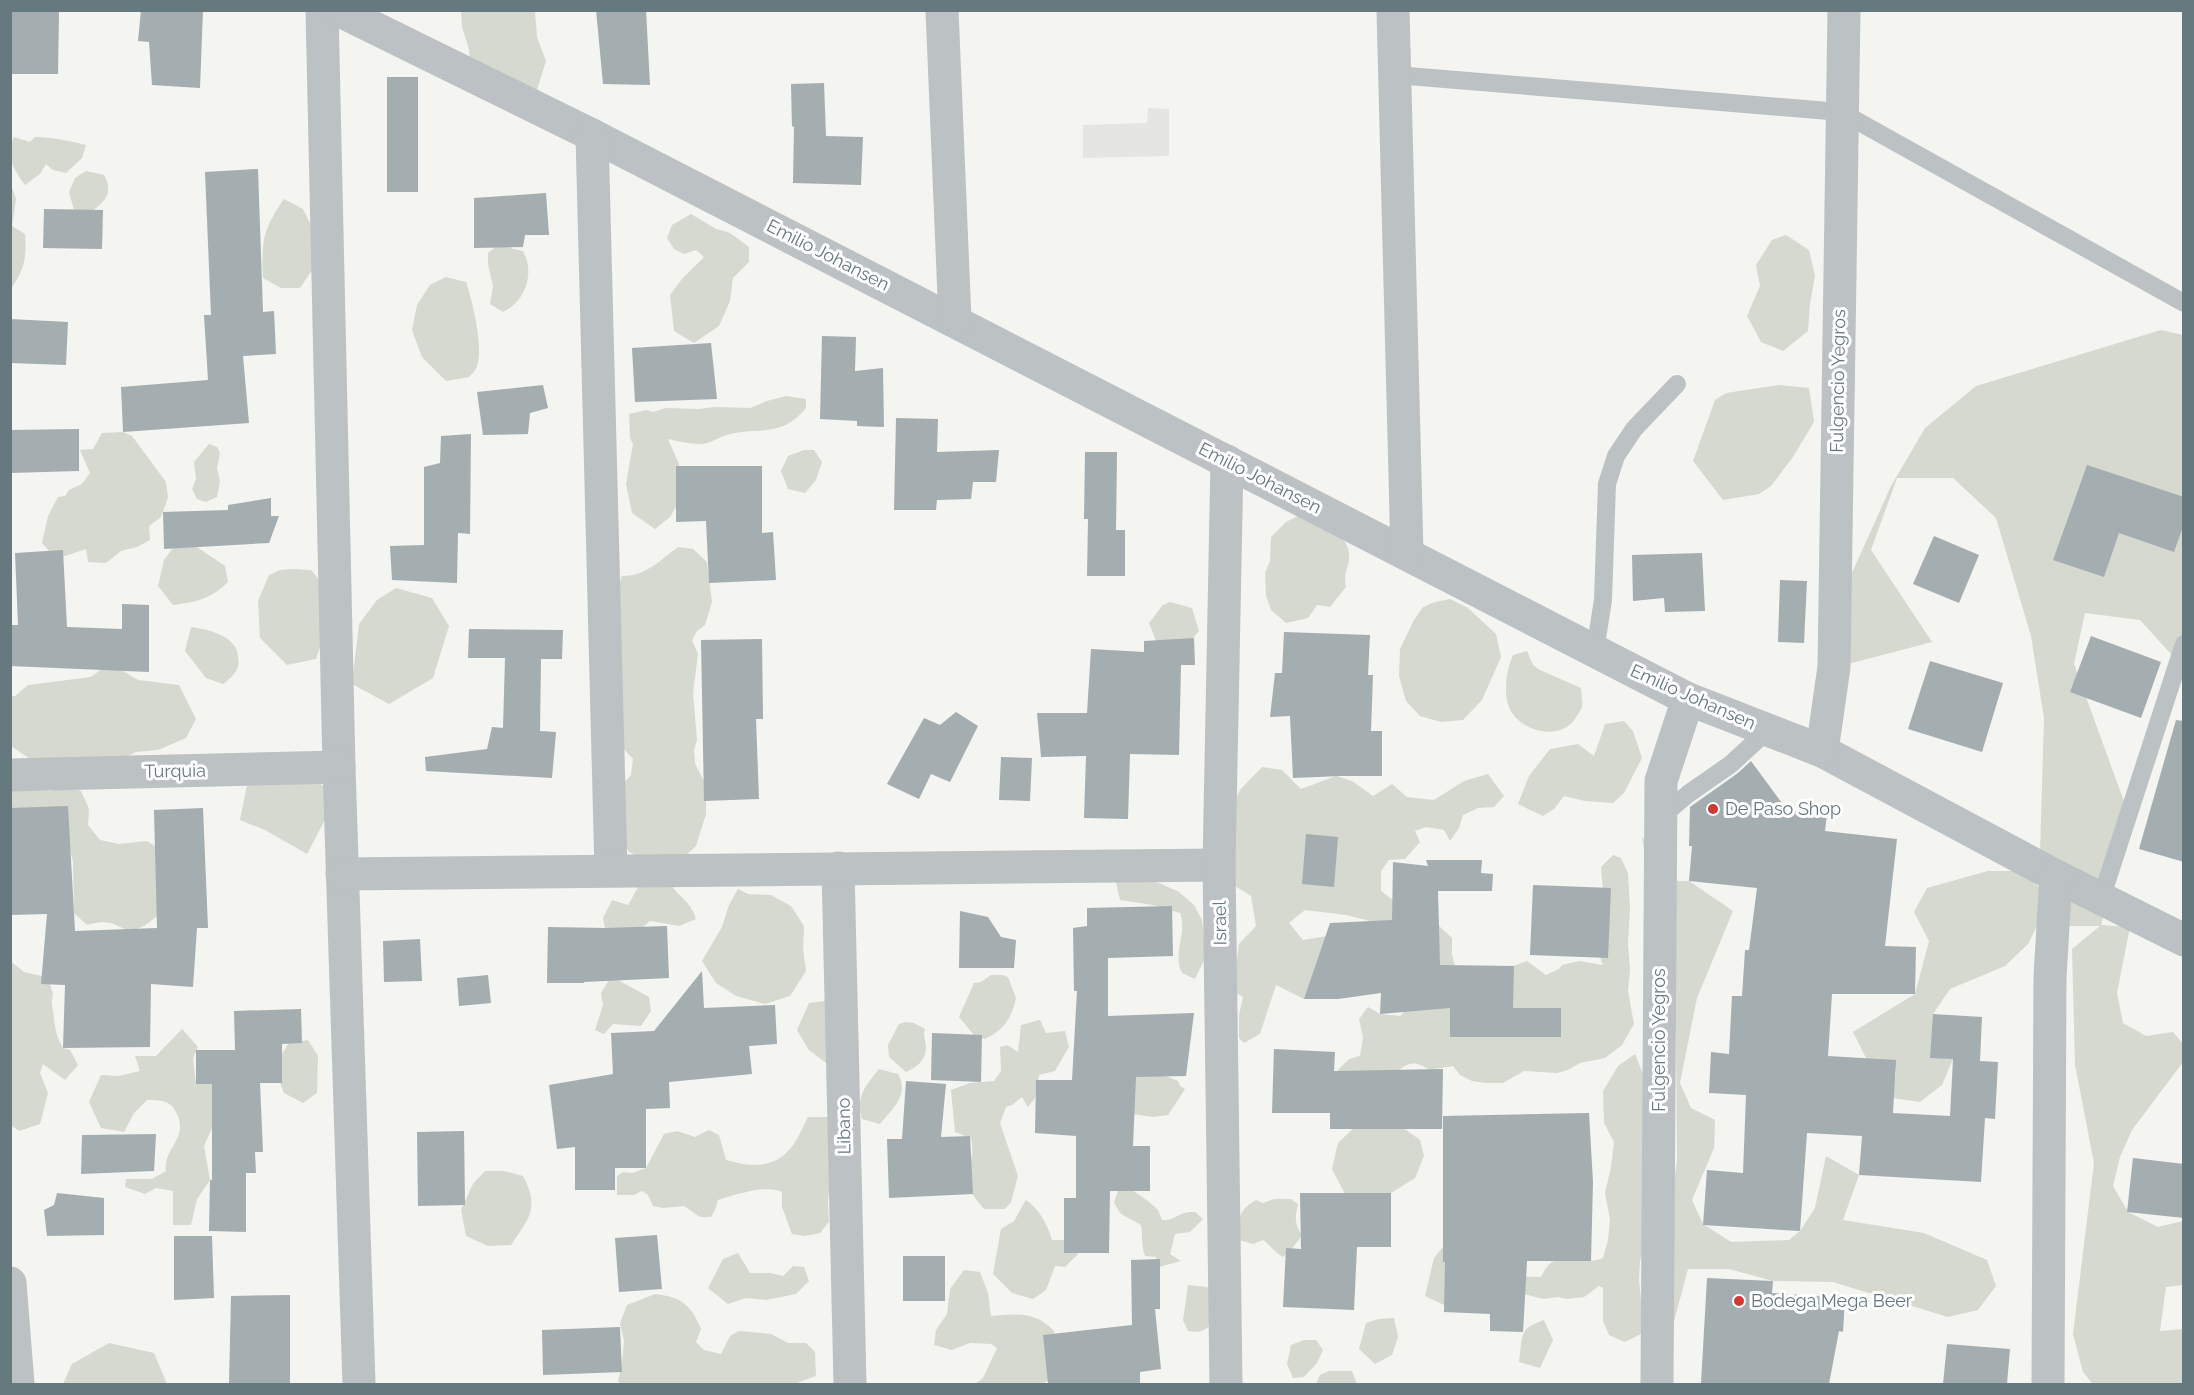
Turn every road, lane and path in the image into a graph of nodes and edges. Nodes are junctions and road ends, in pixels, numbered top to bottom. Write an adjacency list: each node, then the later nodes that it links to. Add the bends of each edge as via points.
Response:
1 (322, 10): 19 (street)
2 (338, 10): 8 (street, Emilio Johansen)
3 (942, 10): 10 (street)
4 (1393, 10): 6 (street)
5 (1844, 10): 7 (street, Fulgencio Yegros)
6 (1396, 75): 7 (lane); 13 (street)
7 (1841, 112): 9 (lane); 18 (street, Fulgencio Yegros, via 1834,667)
8 (592, 135): 10 (street, Emilio Johansen); 24 (street)
9 (2184, 303)
10 (955, 320): 12 (street, Emilio Johansen)
11 (1677, 384): 15 (lane, via 1634,429 1616,456 1607,484 1603,600)
12 (1227, 461): 13 (street, Emilio Johansen); 22 (street, Israel)
13 (1407, 554): 15 (street, Emilio Johansen)
14 (2184, 644): 27 (lane)
15 (1595, 651): 16 (street, Emilio Johansen)
16 (1688, 699): 17 (street, Emilio Johansen); 21 (street, Fulgencio Yegros, via 1661,781)
17 (1768, 730): 18 (street, Emilio Johansen); 21 (lane, via 1731,764)
18 (1822, 752): 26 (street, Emilio Johansen)
19 (339, 767): 20 (street, Turquia); 25 (street)
20 (10, 775)
21 (1661, 817): 34 (street, Fulgencio Yegros)
22 (1219, 866): 23 (street); 33 (street, Israel)
23 (838, 868): 24 (street); 32 (street, Libano)
24 (611, 870): 25 (street)
25 (342, 874): 31 (street)
26 (2056, 876): 27 (street, Emilio Johansen); 35 (street, via 2050,977)
27 (2101, 899): 28 (street, Emilio Johansen)
28 (2184, 940)
29 (10, 1283): 30 (street)
30 (18, 1384)
31 (359, 1384)
32 (850, 1384)
33 (1227, 1384)
34 (1657, 1384)
35 (2048, 1384)

